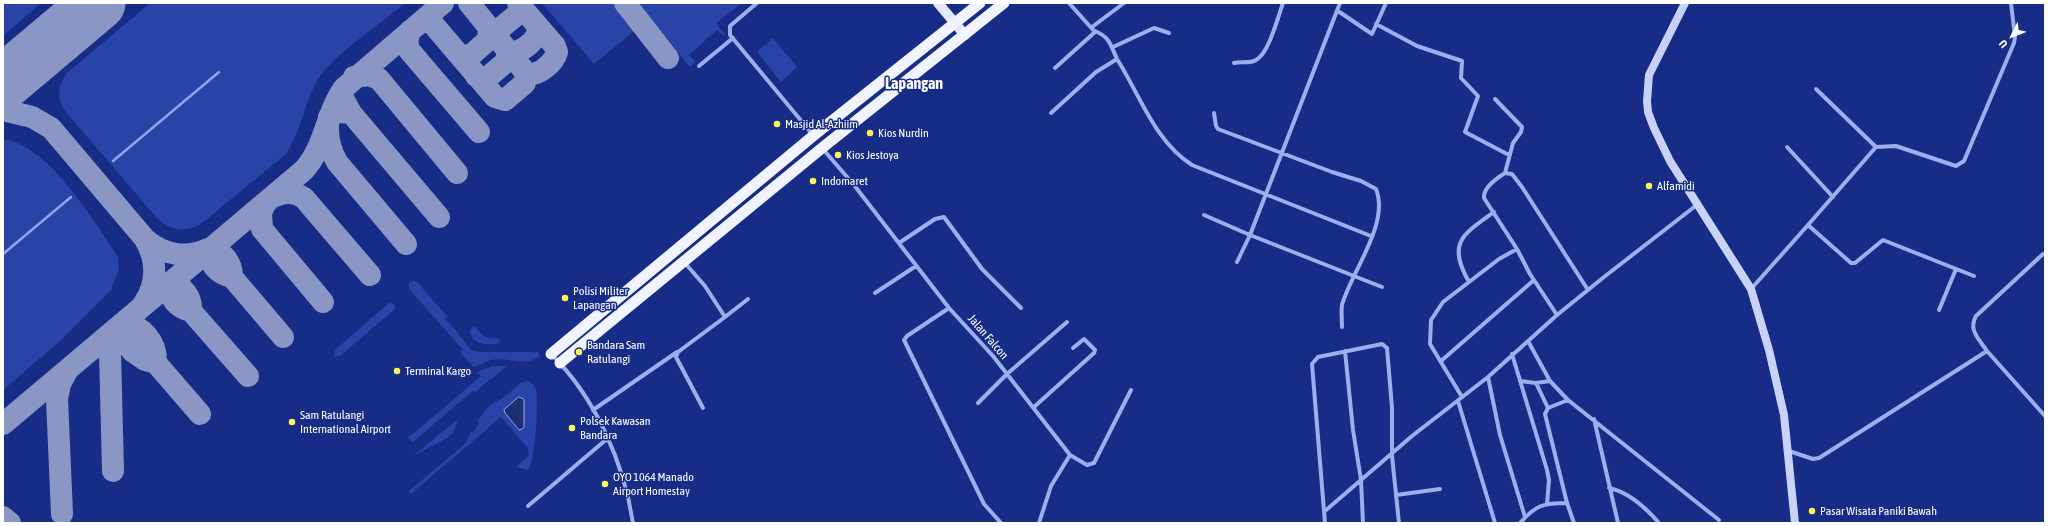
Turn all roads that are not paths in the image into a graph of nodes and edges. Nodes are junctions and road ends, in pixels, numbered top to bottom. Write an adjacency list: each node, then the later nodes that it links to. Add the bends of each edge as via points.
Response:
1 (757, 3): 18 (street, via 730,26)
2 (938, 3): 13 (main road)
3 (980, 3): 13 (highway)
4 (1004, 3): 17 (highway)
5 (1069, 3): 15 (street)
6 (1124, 3): 15 (street)
7 (1283, 3): 21 (street, via 1260,56 1254,61)
8 (1340, 3): 12 (street)
9 (1386, 3): 14 (street)
10 (1685, 3): 37 (main road, via 1649,75 1647,101 1654,128 1667,154)
11 (2011, 3): 30 (street, via 2014,43 1964,161 1956,166 1896,146)
12 (1338, 11): 14 (street, via 1372,34); 32 (street)
13 (955, 23): 17 (main road); 28 (highway)
14 (1376, 24): 33 (street, via 1417,46 1462,61 1461,78 1478,96 1464,132)
15 (1094, 29): 19 (street, via 1104,35); 23 (street, via 1093,35)
16 (1169, 33): 19 (street, via 1154,28)
17 (965, 35): 31 (highway)
18 (733, 38): 22 (street); 28 (street)
19 (1113, 47): 20 (street)
20 (1117, 59): 26 (street, via 1099,69); 35 (street, via 1155,126 1182,158 1192,165)
21 (1234, 63)
22 (699, 66)
23 (1055, 68)
24 (1816, 89): 30 (street)
25 (1495, 100): 33 (street, via 1522,127)
26 (1051, 113)
27 (1214, 113): 32 (street, via 1218,129)
28 (814, 136): 71 (highway)
29 (1787, 147): 36 (street)
30 (1876, 147): 36 (street)
31 (822, 148): 43 (street, Jalan Falcon); 46 (highway)
32 (1282, 152): 35 (street); 42 (street, via 1376,189 1379,207)
33 (1510, 155): 34 (street)
34 (1505, 173): 38 (street, via 1487,188 1484,194); 56 (street, via 1512,174 1522,187)
35 (1266, 196): 41 (street); 42 (street)
36 (1833, 197): 40 (street)
37 (1699, 204): 55 (main road); 56 (street)
38 (1494, 212): 44 (street); 53 (street, via 1470,230 1458,250 1459,266)
39 (1204, 215): 41 (street)
40 (1808, 225): 49 (street, via 1851,263 1855,263 1883,240); 55 (street)
41 (1250, 235): 47 (street); 51 (street)
42 (1371, 236): 51 (street)
43 (899, 243): 48 (street, Jalan Falcon); 60 (street, via 935,219 944,217 982,269)
44 (1517, 249): 52 (street); 53 (street)
45 (2043, 254): 69 (street, via 1976,316 1972,330)
46 (684, 262): 63 (street, via 705,286); 74 (highway)
47 (1237, 262)
48 (916, 266): 57 (street); 59 (street, Jalan Falcon)
49 (1956, 269): 50 (street); 61 (street)
50 (1974, 276)
51 (1355, 277): 54 (street); 65 (street, via 1343,305)
52 (1534, 280): 62 (street); 73 (street)
53 (1468, 282): 73 (street, via 1443,302 1431,320 1430,344)
54 (1382, 287)
55 (1751, 289): 92 (main road, via 1772,362)
56 (1588, 290): 62 (street)
57 (875, 293)
58 (748, 299): 63 (street)
59 (949, 308): 75 (street, Jalan Falcon); 106 (street, via 904,340 984,504)
60 (1021, 308)
61 (1939, 310)
62 (1557, 315): 66 (street)
63 (725, 317): 70 (street)
64 (1067, 322): 75 (street)
65 (1342, 327)
66 (1528, 341): 72 (street); 78 (street)
67 (1073, 348): 85 (street, via 1084,340 1095,350)
68 (1345, 351): 93 (street, via 1382,344 1387,348); 95 (street); 102 (street, via 1318,357 1312,364)
69 (1987, 351): 89 (street); 92 (street, via 1819,458 1813,459)
70 (678, 352): 86 (street, via 676,357); 88 (street)
71 (551, 354): 74 (street)
72 (1512, 354): 76 (street); 77 (street)
73 (1441, 361): 81 (street)
74 (560, 363): 88 (street)
75 (1007, 374): 84 (street); 85 (street, Jalan Falcon)
76 (1488, 377): 81 (street); 103 (street, via 1500,435)
77 (1520, 381): 79 (street); 100 (street, via 1547,470)
78 (1550, 381): 79 (street); 82 (street)
79 (1536, 384): 87 (street)
80 (1131, 390): 94 (street, Jalan Falcon, via 1094,463 1087,465)
81 (1462, 397): 83 (street)
82 (1568, 400): 87 (street); 90 (street)
83 (1458, 401): 93 (street); 111 (street)
84 (978, 403)
85 (1034, 407): 94 (street, Jalan Falcon)
86 (704, 408)
87 (1548, 408): 99 (street, via 1545,414)
88 (593, 410): 91 (street)
89 (2045, 416)
90 (1594, 418): 96 (street); 104 (street)
91 (608, 438): 101 (street); 105 (street, via 624,479)
92 (1789, 451): 116 (main road)
93 (1393, 452): 95 (street); 98 (street)
94 (1070, 455): 107 (street, via 1051,486)
95 (1360, 479): 102 (street); 109 (street)
96 (1609, 488): 114 (street); 115 (street, via 1628,495)
97 (1440, 489): 98 (street)
98 (1396, 495): 110 (street)
99 (1566, 503): 100 (street); 113 (street)
100 (1547, 504): 103 (street, via 1538,506)
101 (528, 506)
102 (1325, 511): 108 (street)
103 (1525, 517): 112 (street)
104 (1719, 520)
105 (633, 523)
106 (1001, 523)
107 (1039, 523)
108 (1326, 523)
109 (1363, 523)
110 (1399, 523)
111 (1496, 523)
112 (1520, 523)
113 (1574, 523)
114 (1618, 523)
115 (1659, 523)
116 (1795, 523)

